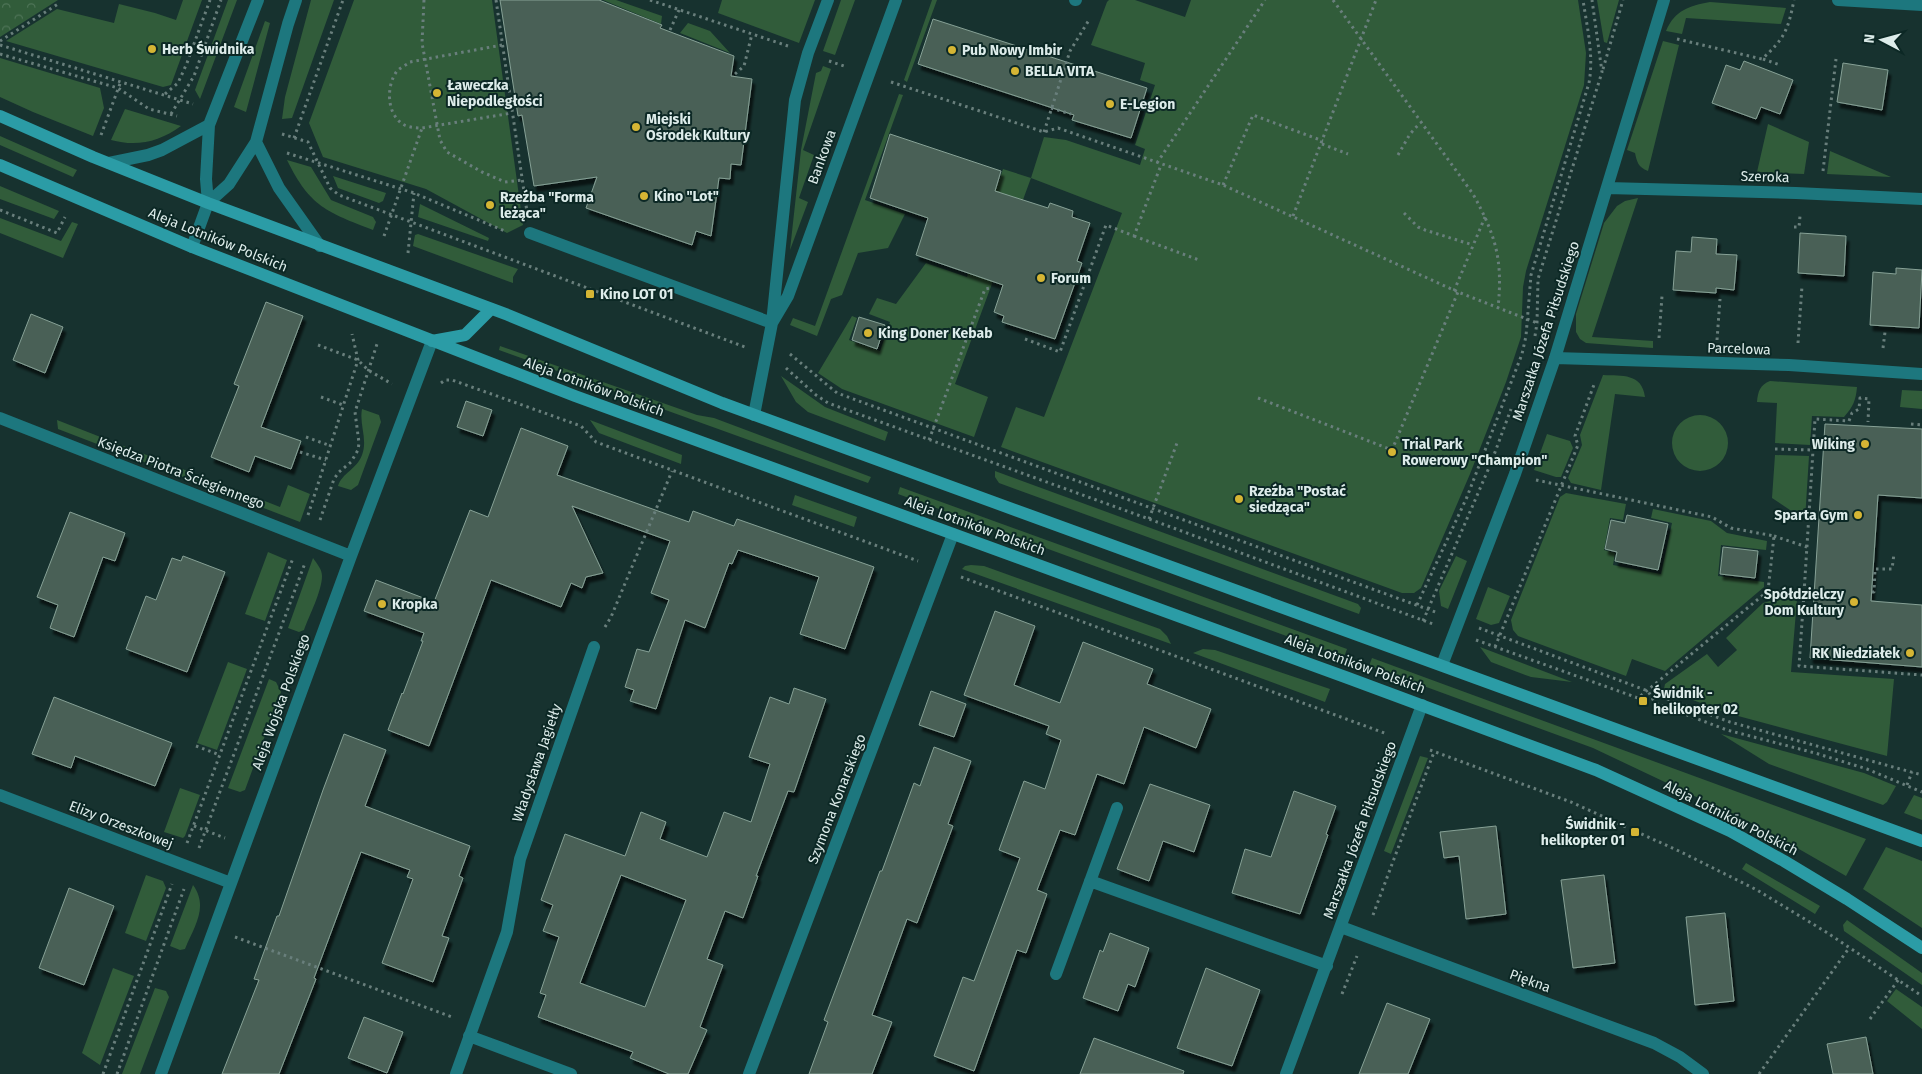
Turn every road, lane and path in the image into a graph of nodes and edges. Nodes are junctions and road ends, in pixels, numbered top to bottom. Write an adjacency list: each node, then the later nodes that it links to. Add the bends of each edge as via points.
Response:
1 (210, 0): 42 (path, via 178,83)
2 (221, 0): 43 (path, via 194,76)
3 (258, 0): 50 (street)
4 (296, 0): 57 (street)
5 (343, 0): 56 (path)
6 (424, 0): 33 (path, via 422,43)
7 (496, 0): 29 (path)
8 (650, 0): 22 (path)
9 (828, 0): 31 (street, Bankowa)
10 (896, 0): 39 (street, Bankowa)
11 (1265, 0): 63 (path)
12 (1333, 0): 27 (path)
13 (1376, 0): 27 (path)
14 (1583, 0): 98 (path, via 1592,69 1531,275)
15 (1592, 0): 37 (path)
16 (1624, 0): 37 (path)
17 (1664, 0): 25 (street, Marszałka Józefa Piłsudskiego)
18 (1794, 0): 34 (path, via 1790,24 1778,44)
19 (1838, 0): 21 (street)
20 (58, 4): 28 (path)
21 (1922, 5)
22 (679, 10): 24 (path); 26 (path)
23 (1092, 15): 45 (path, via 1070,51)
24 (670, 30)
25 (1654, 33): 34 (path); 70 (street, Marszałka Józefa Piłsudskiego)
26 (752, 34): 31 (path); 38 (path, via 744,66)
27 (1361, 38): 49 (path); 58 (path)
28 (0, 41)
29 (502, 44): 33 (path); 46 (path)
30 (0, 45): 40 (path)
31 (808, 53): 39 (path); 99 (street, Bankowa, via 795,100)
32 (0, 54): 41 (path)
33 (425, 59): 51 (path); 52 (path, via 410,62 398,70 389,94 393,112 400,122)
34 (1762, 59): 36 (path)
35 (1836, 59): 67 (path)
36 (1780, 65)
37 (1602, 72): 100 (path, via 1538,279)
38 (735, 74)
39 (869, 75): 53 (path); 99 (street, Bankowa, via 788,296)
40 (121, 81): 41 (path); 42 (path)
41 (118, 88): 43 (path, via 148,109 171,114); 55 (path)
42 (165, 94): 43 (path)
43 (180, 99): 44 (path)
44 (196, 106)
45 (1051, 108): 47 (path); 53 (path)
46 (512, 113): 51 (path); 68 (path)
47 (1071, 114)
48 (0, 116): 64 (street, Aleja Lotników Polskich)
49 (1420, 123): 61 (path); 80 (path, via 1473,194)
50 (209, 125): 64 (street, via 162,150); 74 (street)
51 (438, 126): 52 (path); 68 (path, via 440,140 447,152 505,182)
52 (422, 128): 71 (path)
53 (1044, 132): 63 (path, via 1058,128)
54 (280, 133): 56 (path)
55 (100, 138)
56 (294, 138): 62 (path, via 308,142)
57 (256, 142): 74 (street, via 229,184); 87 (street, via 279,188)
58 (1323, 142): 60 (path); 69 (path, via 1253,115); 79 (path)
59 (282, 151): 62 (path)
60 (1348, 154)
61 (1398, 155)
62 (318, 163): 71 (path); 78 (path, via 330,188 339,195)
63 (1157, 163): 66 (path)
64 (109, 164): 74 (street, Aleja Lotników Polskich)
65 (0, 165): 88 (street, Aleja Lotników Polskich)
66 (1161, 165): 69 (path); 85 (path)
67 (1822, 179)
68 (522, 180): 82 (path)
69 (1223, 185): 79 (path)
70 (1607, 188): 73 (street, Szeroka); 109 (street, Marszałka Józefa Piłsudskiego)
71 (400, 189): 72 (path); 78 (path)
72 (414, 193): 81 (path); 83 (path)
73 (1922, 199)
74 (208, 203): 87 (street, Aleja Lotników Polskich); 88 (street)
75 (0, 210): 77 (path, via 57,233)
76 (1404, 213): 86 (path, via 1418,227)
77 (66, 215)
78 (390, 216): 81 (path); 84 (path)
79 (1294, 216): 93 (path)
80 (1485, 217): 86 (path); 96 (path, via 1500,264)
81 (410, 222): 89 (path); 108 (path)
82 (530, 233): 99 (street)
83 (513, 234)
84 (384, 236)
85 (1134, 236): 90 (path); 102 (path, via 1106,225 1060,352)
86 (1473, 245): 93 (path)
87 (320, 246): 97 (street, Aleja Lotników Polskich)
88 (192, 247): 103 (street, Aleja Lotników Polskich)
89 (409, 247)
90 (1199, 260)
91 (1802, 286): 114 (path)
92 (990, 288): 128 (path, via 985,289)
93 (1456, 292): 96 (path); 120 (path, via 1392,450)
94 (1662, 296): 112 (path)
95 (1720, 299): 113 (path)
96 (1498, 308): 98 (path)
97 (491, 309): 103 (street, via 465,335); 123 (street, Aleja Lotników Polskich)
98 (1528, 321): 100 (path); 154 (path, via 1522,354 1482,462)
99 (772, 323): 105 (street, Bankowa)
100 (1538, 323): 106 (path)
101 (352, 332): 110 (path)
102 (1025, 339)
103 (432, 341): 143 (street, Aleja Lotników Polskich); 149 (street, Aleja Wojska Polskiego)
104 (378, 342): 115 (path)
105 (769, 342): 108 (street, Bankowa); 128 (path, via 783,348 837,393)
106 (1534, 344)
107 (318, 345): 110 (path)
108 (766, 355): 123 (street, Bankowa); 130 (path, via 828,403)
109 (1555, 358): 111 (street, Parcelowa); 139 (street, Marszałka Józefa Piłsudskiego)
110 (358, 360): 115 (path); 121 (path)
111 (1603, 360): 112 (street, Parcelowa); 140 (path, via 1575,436 1578,445)
112 (1658, 362): 113 (street, Parcelowa)
113 (1715, 363): 114 (street, Parcelowa)
114 (1797, 366): 116 (street, Parcelowa)
115 (368, 370): 118 (path); 146 (path, via 355,412 360,443 358,450 334,479)
116 (1922, 374)
117 (452, 380): 138 (path, via 581,426 596,442)
118 (394, 385)
119 (321, 398): 121 (path)
120 (1258, 398)
121 (344, 405): 132 (path)
122 (1511, 407): 137 (path)
123 (754, 415): 161 (street, Aleja Lotników Polskich)
124 (0, 418): 144 (street, Księdza Piotra Ściegiennego)
125 (1868, 422): 134 (path, via 1869,399 1860,398 1859,409 1852,413 1849,421 1816,419)
126 (1911, 424): 127 (path)
127 (1922, 425)
128 (933, 429): 130 (path); 141 (path)
129 (306, 437): 132 (path)
130 (929, 440): 142 (path)
131 (1177, 444): 141 (path)
132 (331, 446): 136 (path)
133 (1775, 449): 134 (path)
134 (1813, 450): 147 (path)
135 (300, 452): 136 (path)
136 (326, 460): 144 (path)
137 (1491, 463): 139 (path); 155 (path)
138 (672, 471): 150 (path); 159 (path, via 611,617)
139 (1515, 474): 140 (path); 157 (street, Marszałka Józefa Piłsudskiego)
140 (1560, 486): 145 (path, via 1704,515 1731,528); 158 (path)
141 (1153, 510): 142 (path); 154 (path)
142 (1150, 519): 156 (path)
143 (953, 534): 150 (street, Szymona Konarskiego); 165 (street, Aleja Lotników Polskich)
144 (301, 536): 146 (street, Księdza Piotra Ściegiennego); 168 (path)
145 (1774, 536): 147 (path); 151 (path)
146 (313, 541): 149 (street, Księdza Piotra Ściegiennego); 177 (path)
147 (1807, 547): 153 (path)
148 (1894, 554): 152 (path, via 1892,569 1875,569)
149 (351, 556): 179 (street, Aleja Wojska Polskiego)
150 (939, 569): 166 (path); 195 (street, Szymona Konarskiego)
151 (1768, 591): 153 (path); 163 (path)
152 (1872, 592)
153 (1804, 593): 162 (path, via 1799,666)
154 (1417, 605): 155 (path)
155 (1427, 609): 156 (path); 157 (path)
156 (1423, 621): 157 (path)
157 (1457, 626): 158 (path); 160 (path); 161 (street, Marszałka Józefa Piłsudskiego)
158 (1500, 636): 160 (path); 164 (path)
159 (594, 647): 189 (street, Władysława Jagiełły, via 520,859 507,932)
160 (1495, 647): 164 (path, via 1638,698)
161 (1442, 665): 175 (street, Aleja Lotników Polskich)
162 (1922, 675)
163 (1656, 684): 164 (path); 169 (path, via 1662,697 1730,722)
164 (1648, 692): 171 (path, via 1655,703 1727,730 1841,761)
165 (1422, 705): 166 (street, Marszałka Józefa Piłsudskiego); 183 (street, Aleja Lotników Polskich, via 1596,770 1709,821 1784,861)
166 (1408, 742): 180 (street, Marszałka Józefa Piłsudskiego); 182 (path, via 1571,802 1679,851 1757,890)
167 (196, 746): 168 (path)
168 (220, 755): 176 (path)
169 (1912, 772): 170 (path); 171 (path)
170 (1922, 775)
171 (1906, 785): 172 (path)
172 (1922, 792)
173 (0, 795): 176 (street, Elizy Orzeszkowej)
174 (1118, 808): 178 (street)
175 (1922, 841)
176 (179, 864): 177 (street, Elizy Orzeszkowej); 190 (path)
177 (192, 868): 179 (street, Elizy Orzeszkowej); 191 (path)
178 (1090, 881): 184 (street); 185 (street)
179 (231, 883): 192 (street, Aleja Wojska Polskiego)
180 (1341, 927): 184 (street, Marszałka Józefa Piłsudskiego); 197 (street, Piękna, via 1654,1043)
181 (235, 936): 189 (path)
182 (1850, 948): 186 (path); 198 (path)
183 (1922, 948)
184 (1327, 966): 196 (street, Marszałka Józefa Piłsudskiego)
185 (1056, 974)
186 (1898, 979): 187 (path); 188 (path)
187 (1922, 996)
188 (1870, 1019)
189 (471, 1030): 193 (street, Władysława Jagiełły); 194 (street)
190 (103, 1074)
191 (116, 1074)
192 (161, 1074)
193 (456, 1074)
194 (571, 1074)
195 (749, 1074)
196 (1286, 1074)
197 (1703, 1074)
198 (1759, 1074)

